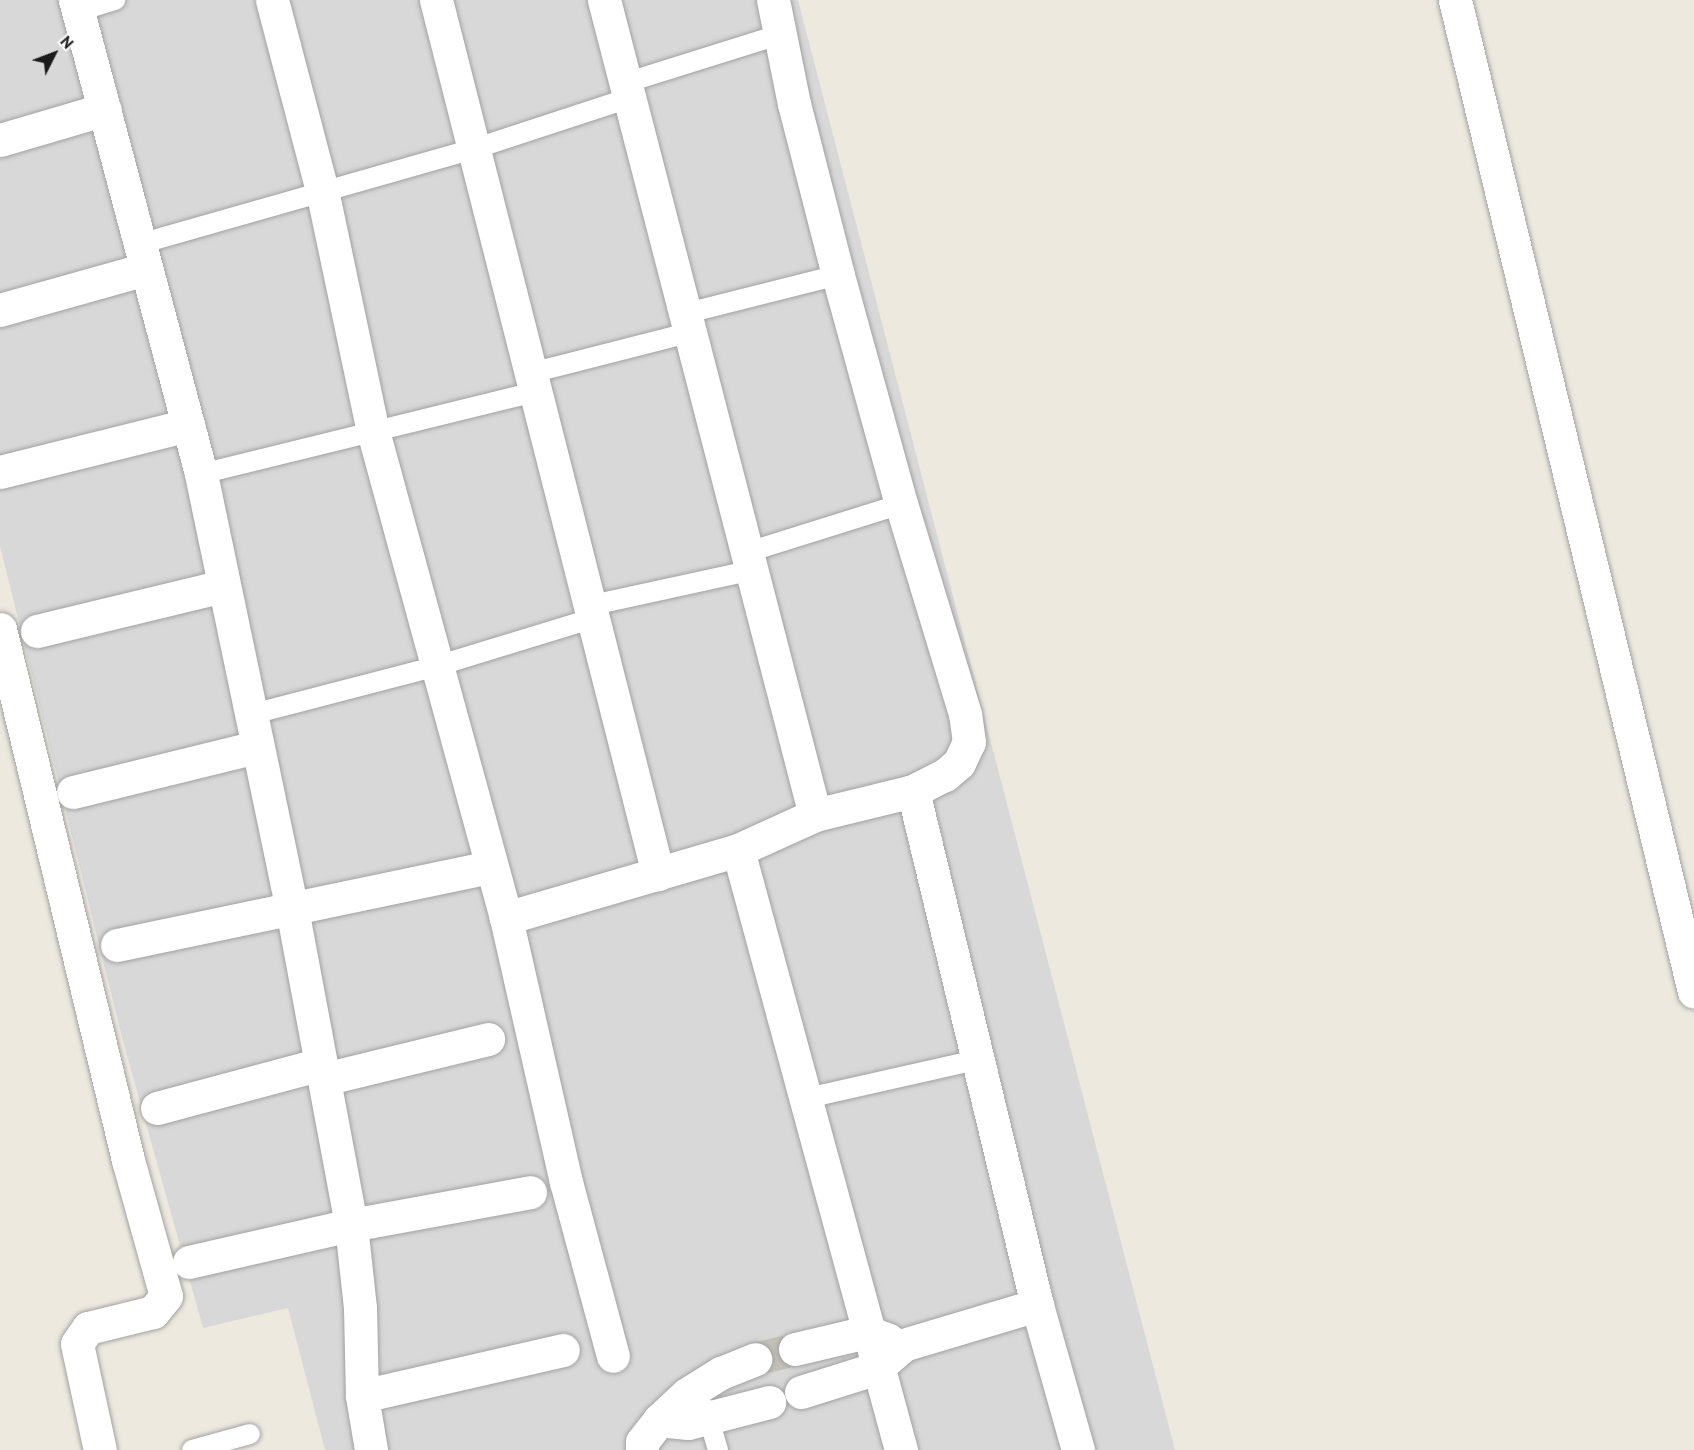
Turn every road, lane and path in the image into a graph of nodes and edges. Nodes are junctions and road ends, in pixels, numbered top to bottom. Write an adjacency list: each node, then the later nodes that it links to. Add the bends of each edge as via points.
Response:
1 (114, 0): 7 (lane)
2 (272, 0): 13 (street)
3 (436, 0): 12 (street)
4 (604, 0): 9 (street)
5 (772, 0): 8 (street)
6 (1455, 0): 41 (street)
7 (77, 5): 10 (street)
8 (781, 34): 9 (lane); 15 (street, via 794,104)
9 (627, 91): 12 (lane); 17 (street)
10 (105, 109): 11 (street); 14 (street)
11 (0, 140)
12 (474, 149): 13 (lane); 18 (street)
13 (322, 190): 14 (lane); 20 (street)
14 (143, 256): 16 (street); 19 (street)
15 (838, 275): 17 (lane); 23 (street)
16 (0, 309)
17 (689, 322): 18 (lane); 24 (street)
18 (533, 382): 20 (lane); 26 (street)
19 (188, 425): 21 (street); 22 (street)
20 (373, 431): 22 (lane); 29 (street)
21 (0, 472)
22 (201, 474): 25 (street)
23 (901, 504): 24 (lane); 32 (street, via 965,714 969,742 959,763)
24 (747, 562): 26 (lane); 34 (street)
25 (223, 586): 28 (street); 30 (street)
26 (590, 612): 29 (lane); 37 (street)
27 (0, 629): 65 (street, via 128,1160 166,1296 153,1312 88,1328 77,1344)
28 (38, 631)
29 (437, 666): 30 (lane); 36 (street)
30 (249, 715): 31 (street)
31 (256, 747): 33 (street); 38 (street)
32 (913, 791): 34 (street); 43 (street)
33 (73, 792)
34 (815, 815): 35 (street)
35 (738, 850): 37 (street); 45 (street)
36 (490, 867): 38 (street); 39 (street)
37 (658, 874): 39 (street)
38 (292, 909): 40 (street); 44 (street)
39 (506, 918): 55 (street, via 566,1182)
40 (117, 945)
41 (1694, 992)
42 (488, 1039): 44 (street)
43 (980, 1059): 45 (lane); 50 (street)
44 (322, 1072): 46 (street); 48 (street)
45 (807, 1098): 51 (street)
46 (157, 1108)
47 (530, 1192): 48 (street)
48 (351, 1225): 49 (street); 60 (street, via 360,1308)
49 (189, 1262)
50 (1037, 1305): 52 (street); 71 (street)
51 (867, 1332): 52 (street); 53 (street); 57 (street)
52 (903, 1345): 57 (street)
53 (795, 1349)
54 (563, 1350): 60 (street)
55 (613, 1356)
56 (755, 1359): 58 (street)
57 (877, 1368): 59 (street); 70 (street)
58 (698, 1387): 62 (lane); 63 (street)
59 (801, 1392)
60 (362, 1396): 67 (street)
61 (769, 1402): 62 (street)
62 (709, 1419): 63 (street, via 687,1423); 69 (lane)
63 (659, 1420): 68 (street, via 642,1442)
64 (250, 1434): 66 (lane)
65 (100, 1450)
66 (192, 1450)
67 (371, 1450)
68 (642, 1450)
69 (718, 1450)
70 (901, 1450)
71 (1078, 1450)

